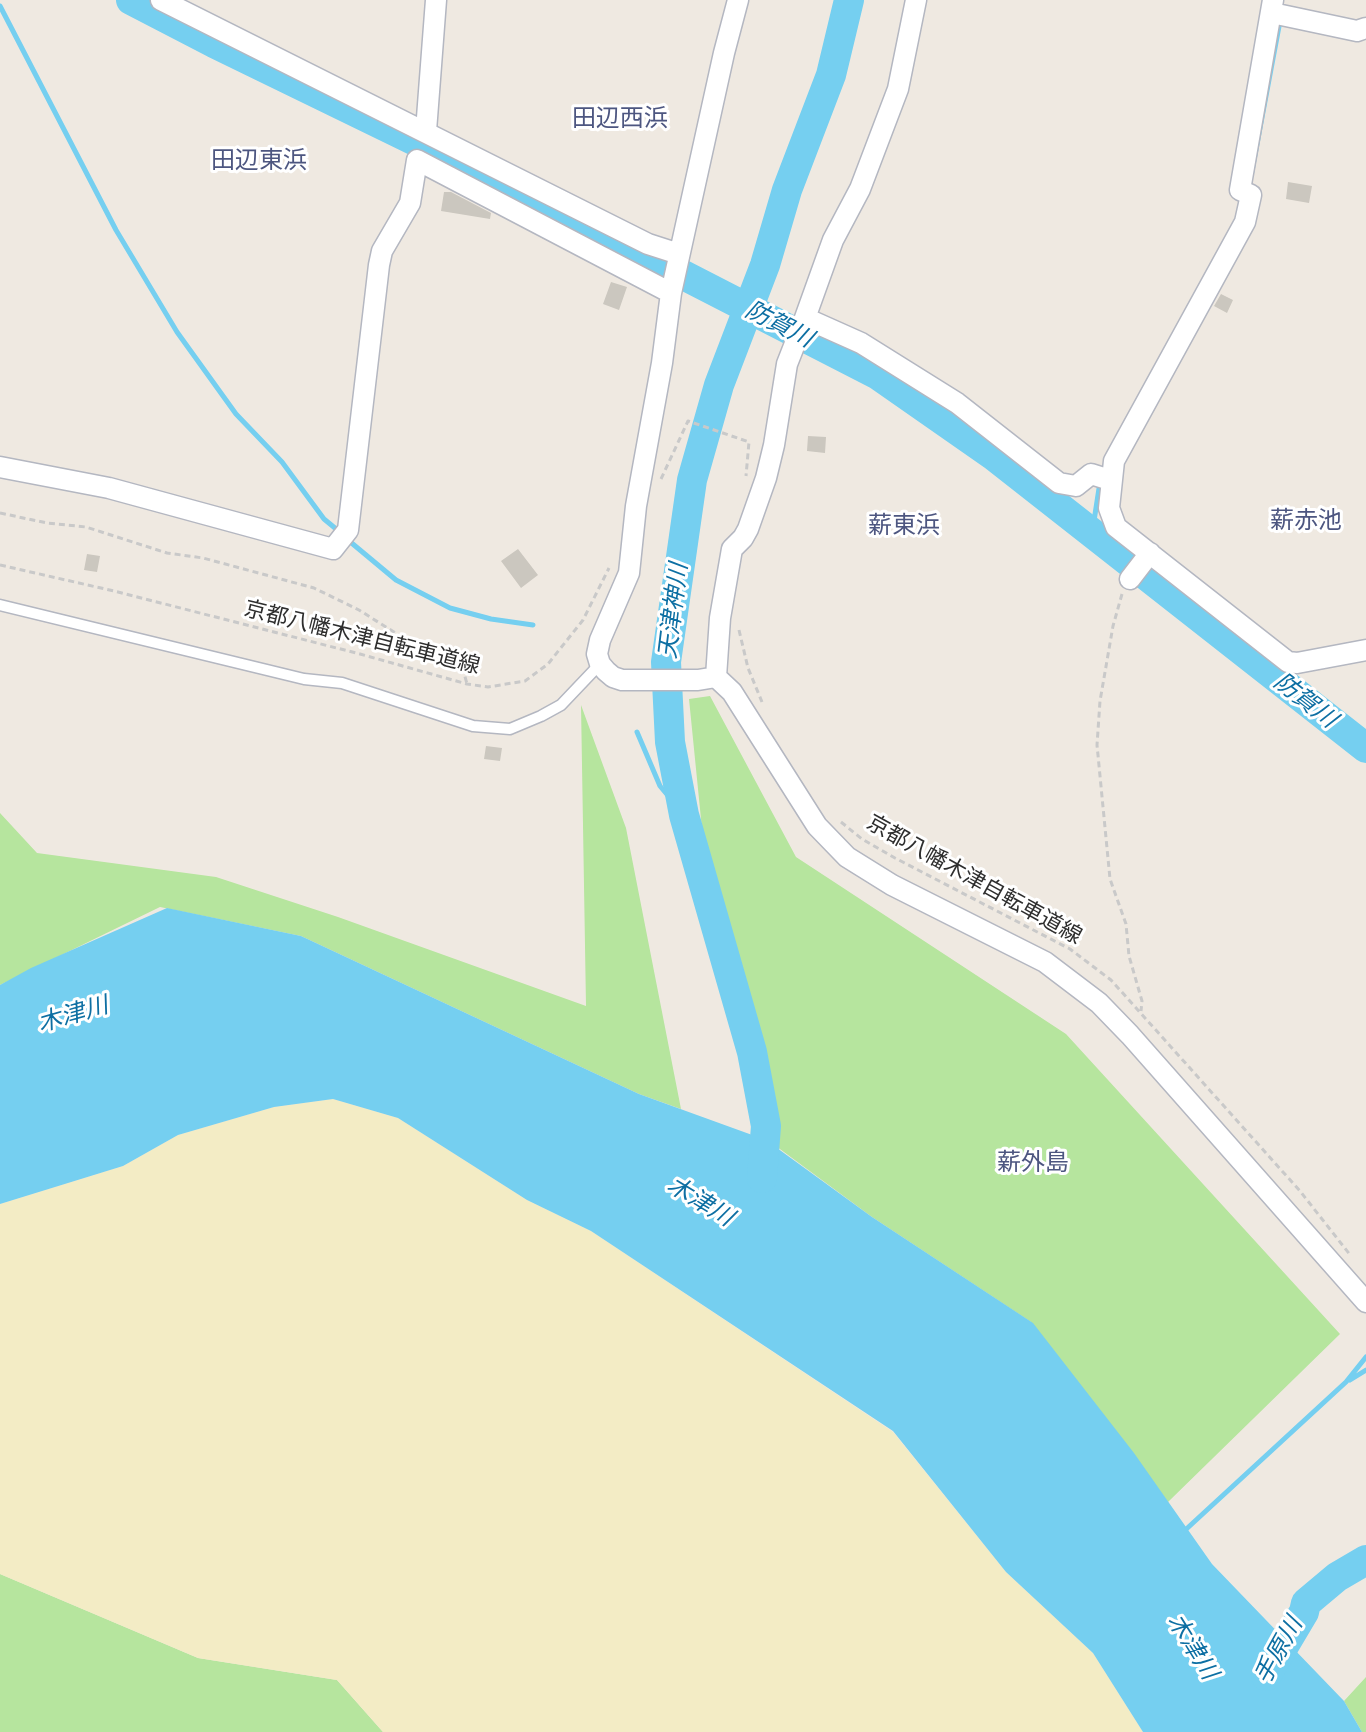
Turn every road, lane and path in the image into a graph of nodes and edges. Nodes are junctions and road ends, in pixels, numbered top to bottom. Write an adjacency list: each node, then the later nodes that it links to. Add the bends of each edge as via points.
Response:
1 (161, 0): 7 (street)
2 (436, 0): 7 (street)
3 (738, 0): 8 (street)
4 (916, 0): 10 (street, via 898,89)
5 (1277, 11): 6 (street, via 1357,31); 13 (street, via 1240,190 1251,195 1245,222 1114,461)
6 (1366, 28)
7 (426, 131): 8 (street, via 648,244)
8 (679, 254): 9 (street)
9 (671, 293): 11 (street, via 417,160 410,203 382,251 348,530 333,549 109,488); 23 (street, via 629,573 600,640)
10 (805, 318): 13 (street, via 861,343 957,403 1059,483 1076,486 1091,474); 24 (street, via 787,364 766,478 748,529 732,549)
11 (0, 467)
12 (745, 478): 14 (path, via 750,444 687,421)
13 (1110, 480): 16 (street, via 1109,508 1116,527)
14 (657, 488)
15 (0, 513): 25 (path, via 86,527 167,553 314,588 464,673)
16 (1148, 557): 19 (street); 22 (street, via 1288,662)
17 (0, 565): 25 (path, 京都八幡木津自転車道線)
18 (609, 568): 25 (path, 京都八幡木津自転車道線, via 583,620 548,664 525,681 507,686)
19 (1130, 579): 28 (path, via 1113,626 1097,745 1110,879 1126,924)
20 (0, 605): 23 (lane, via 304,679 342,683 473,726 510,729 541,716 561,705)
21 (739, 628): 26 (path)
22 (1366, 650)
23 (600, 664): 24 (street, via 613,677)
24 (716, 677): 30 (street, via 732,692 817,826 847,857 1045,962 1099,1003)
25 (467, 684)
26 (767, 712)
27 (837, 819): 28 (path, 京都八幡木津自転車道線, via 862,839 1070,949)
28 (1141, 1011): 29 (path, 京都八幡木津自転車道線, via 1300,1191)
29 (1357, 1264)
30 (1366, 1302)

